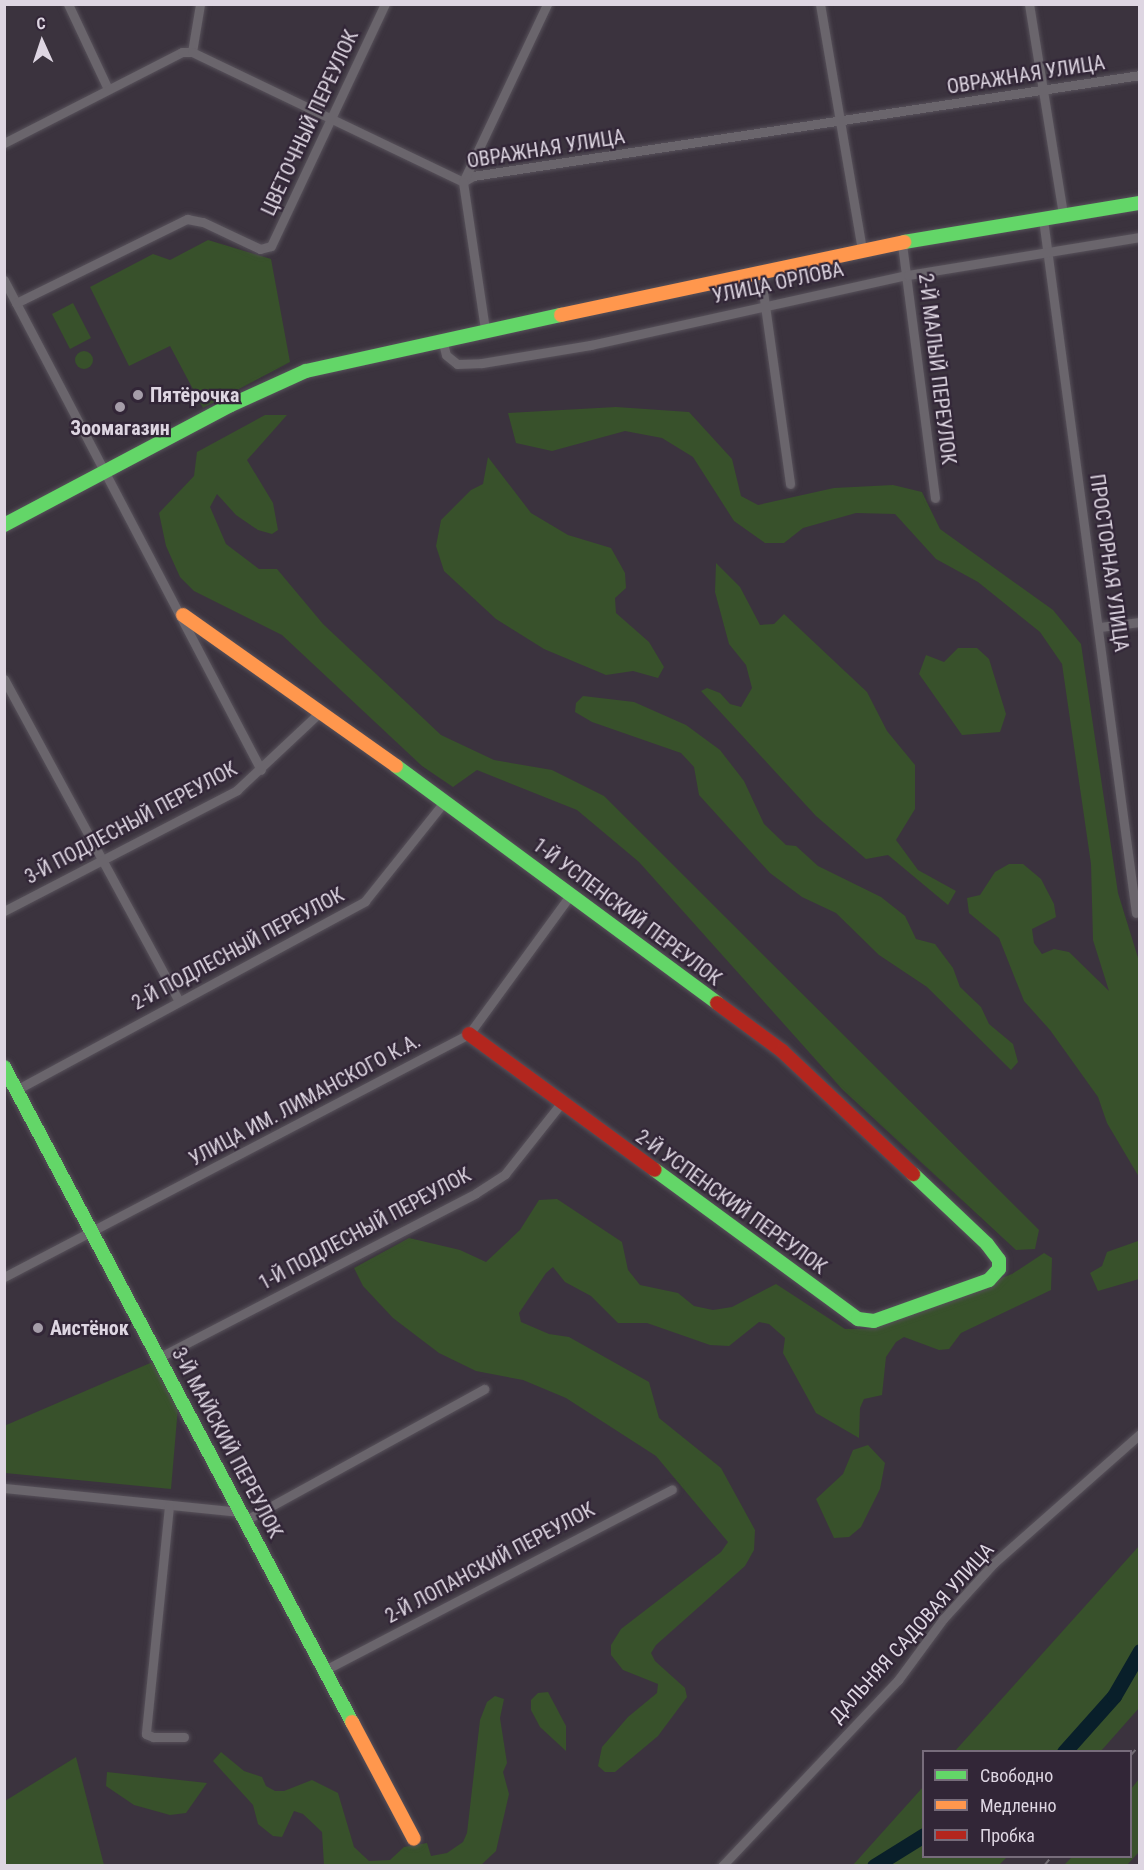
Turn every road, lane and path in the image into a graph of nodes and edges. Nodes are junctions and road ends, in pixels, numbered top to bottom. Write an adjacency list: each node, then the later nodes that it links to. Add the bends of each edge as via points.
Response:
1 (68, 4): 9 (street)
2 (200, 4): 7 (street)
3 (385, 4): 11 (street, ЦВЕТОЧНЫЙ ПЕРЕУЛОК)
4 (547, 4): 14 (street)
5 (820, 4): 12 (street)
6 (1029, 4): 10 (street)
7 (192, 52): 9 (street, via 182,52); 11 (street, ОВРАЖНАЯ УЛИЦА)
8 (1140, 75): 10 (street, ОВРАЖНАЯ УЛИЦА)
9 (108, 89): 13 (street)
10 (1042, 91): 12 (street, ОВРАЖНАЯ УЛИЦА); 16 (street)
11 (331, 118): 14 (street, ОВРАЖНАЯ УЛИЦА); 25 (street, ЦВЕТОЧНЫЙ ПЕРЕУЛОК, via 271,246 260,249 203,222 187,219)
12 (839, 123): 14 (street, ОВРАЖНАЯ УЛИЦА, via 473,176); 20 (street)
13 (4, 143)
14 (463, 182): 27 (street)
15 (1140, 203): 16 (street, УЛИЦА ОРЛОВА)
16 (1063, 215): 17 (street, УЛИЦА ОРЛОВА)
17 (1043, 219): 19 (street, УЛИЦА ОРЛОВА); 21 (street, ПРОСТОРНАЯ УЛИЦА)
18 (1140, 237): 21 (street, УЛИЦА ОРЛОВА)
19 (902, 244): 20 (street, УЛИЦА ОРЛОВА); 23 (street, 2-Й МАЛЫЙ ПЕРЕУЛОК)
20 (862, 249): 22 (street, УЛИЦА ОРЛОВА)
21 (1047, 250): 23 (street, УЛИЦА ОРЛОВА); 35 (street, ПРОСТОРНАЯ УЛИЦА)
22 (760, 270): 26 (street); 27 (street, УЛИЦА ОРЛОВА)
23 (908, 275): 26 (street, УЛИЦА ОРЛОВА); 31 (street, 2-Й МАЛЫЙ ПЕРЕУЛОК)
24 (4, 280): 25 (street, 1-Й УСПЕНСКИЙ ПЕРЕУЛОК)
25 (16, 303): 29 (street, 1-Й УСПЕНСКИЙ ПЕРЕУЛОК)
26 (766, 305): 28 (street, УЛИЦА ОРЛОВА, via 591,345 482,363 457,364 446,355); 30 (street)
27 (485, 329): 28 (street, УЛИЦА ОРЛОВА)
28 (442, 339): 29 (street, УЛИЦА ОРЛОВА, via 300,373)
29 (106, 471): 32 (street, УЛИЦА ОРЛОВА); 33 (street, 1-Й УСПЕНСКИЙ ПЕРЕУЛОК)
30 (790, 484)
31 (934, 498)
32 (4, 525)
33 (183, 615): 37 (street, 1-Й УСПЕНСКИЙ ПЕРЕУЛОК); 38 (street, 1-Й УСПЕНСКИЙ ПЕРЕУЛОК)
34 (1140, 622): 35 (street)
35 (1100, 627): 43 (street, ПРОСТОРНАЯ УЛИЦА)
36 (4, 679): 40 (street)
37 (321, 711): 38 (street, 3-Й ПОДЛЕСНЫЙ ПЕРЕУЛОК); 39 (street, 1-Й УСПЕНСКИЙ ПЕРЕУЛОК)
38 (261, 770): 40 (street, 3-Й ПОДЛЕСНЫЙ ПЕРЕУЛОК, via 237,790)
39 (444, 802): 41 (street, 1-Й УСПЕНСКИЙ ПЕРЕУЛОК); 44 (street, 2-Й ПОДЛЕСНЫЙ ПЕРЕУЛОК, via 365,900)
40 (101, 860): 42 (street, 3-Й ПОДЛЕСНЫЙ ПЕРЕУЛОК); 44 (street)
41 (570, 894): 45 (street, УЛИЦА ИМ. ЛИМАНСКОГО К.А.); 51 (street, 1-Й УСПЕНСКИЙ ПЕРЕУЛОК, via 782,1051 987,1244 999,1260 999,1269)
42 (4, 911)
43 (1136, 913)
44 (179, 1001): 47 (street, 2-Й ПОДЛЕСНЫЙ ПЕРЕУЛОК)
45 (469, 1034): 48 (street, 2-Й УСПЕНСКИЙ ПЕРЕУЛОК); 49 (street, УЛИЦА ИМ. ЛИМАНСКОГО К.А.)
46 (4, 1067): 47 (street, 3-Й МАЙСКИЙ ПЕРЕУЛОК)
47 (16, 1090): 49 (street, 3-Й МАЙСКИЙ ПЕРЕУЛОК)
48 (562, 1102): 51 (street, 2-Й УСПЕНСКИЙ ПЕРЕУЛОК, via 858,1319 874,1321); 52 (street, 1-Й ПОДЛЕСНЫЙ ПЕРЕУЛОК, via 505,1174 476,1193)
49 (92, 1233): 50 (street, УЛИЦА ИМ. ЛИМАНСКОГО К.А.); 52 (street, 3-Й МАЙСКИЙ ПЕРЕУЛОК)
50 (4, 1277)
51 (989, 1280)
52 (160, 1357): 58 (street, 3-Й МАЙСКИЙ ПЕРЕУЛОК)
53 (484, 1389): 58 (street)
54 (1140, 1434): 62 (street, ДАЛЬНЯЯ САДОВАЯ УЛИЦА, via 994,1563 943,1619 898,1680)
55 (4, 1488): 57 (street)
56 (672, 1489): 59 (street, 2-Й ЛОПАНСКИЙ ПЕРЕУЛОК)
57 (169, 1506): 58 (street); 60 (street, via 146,1734)
58 (243, 1516): 59 (street, 3-Й МАЙСКИЙ ПЕРЕУЛОК)
59 (325, 1670): 61 (street, 3-Й МАЙСКИЙ ПЕРЕУЛОК)
60 (184, 1737)
61 (414, 1839)
62 (722, 1866)

